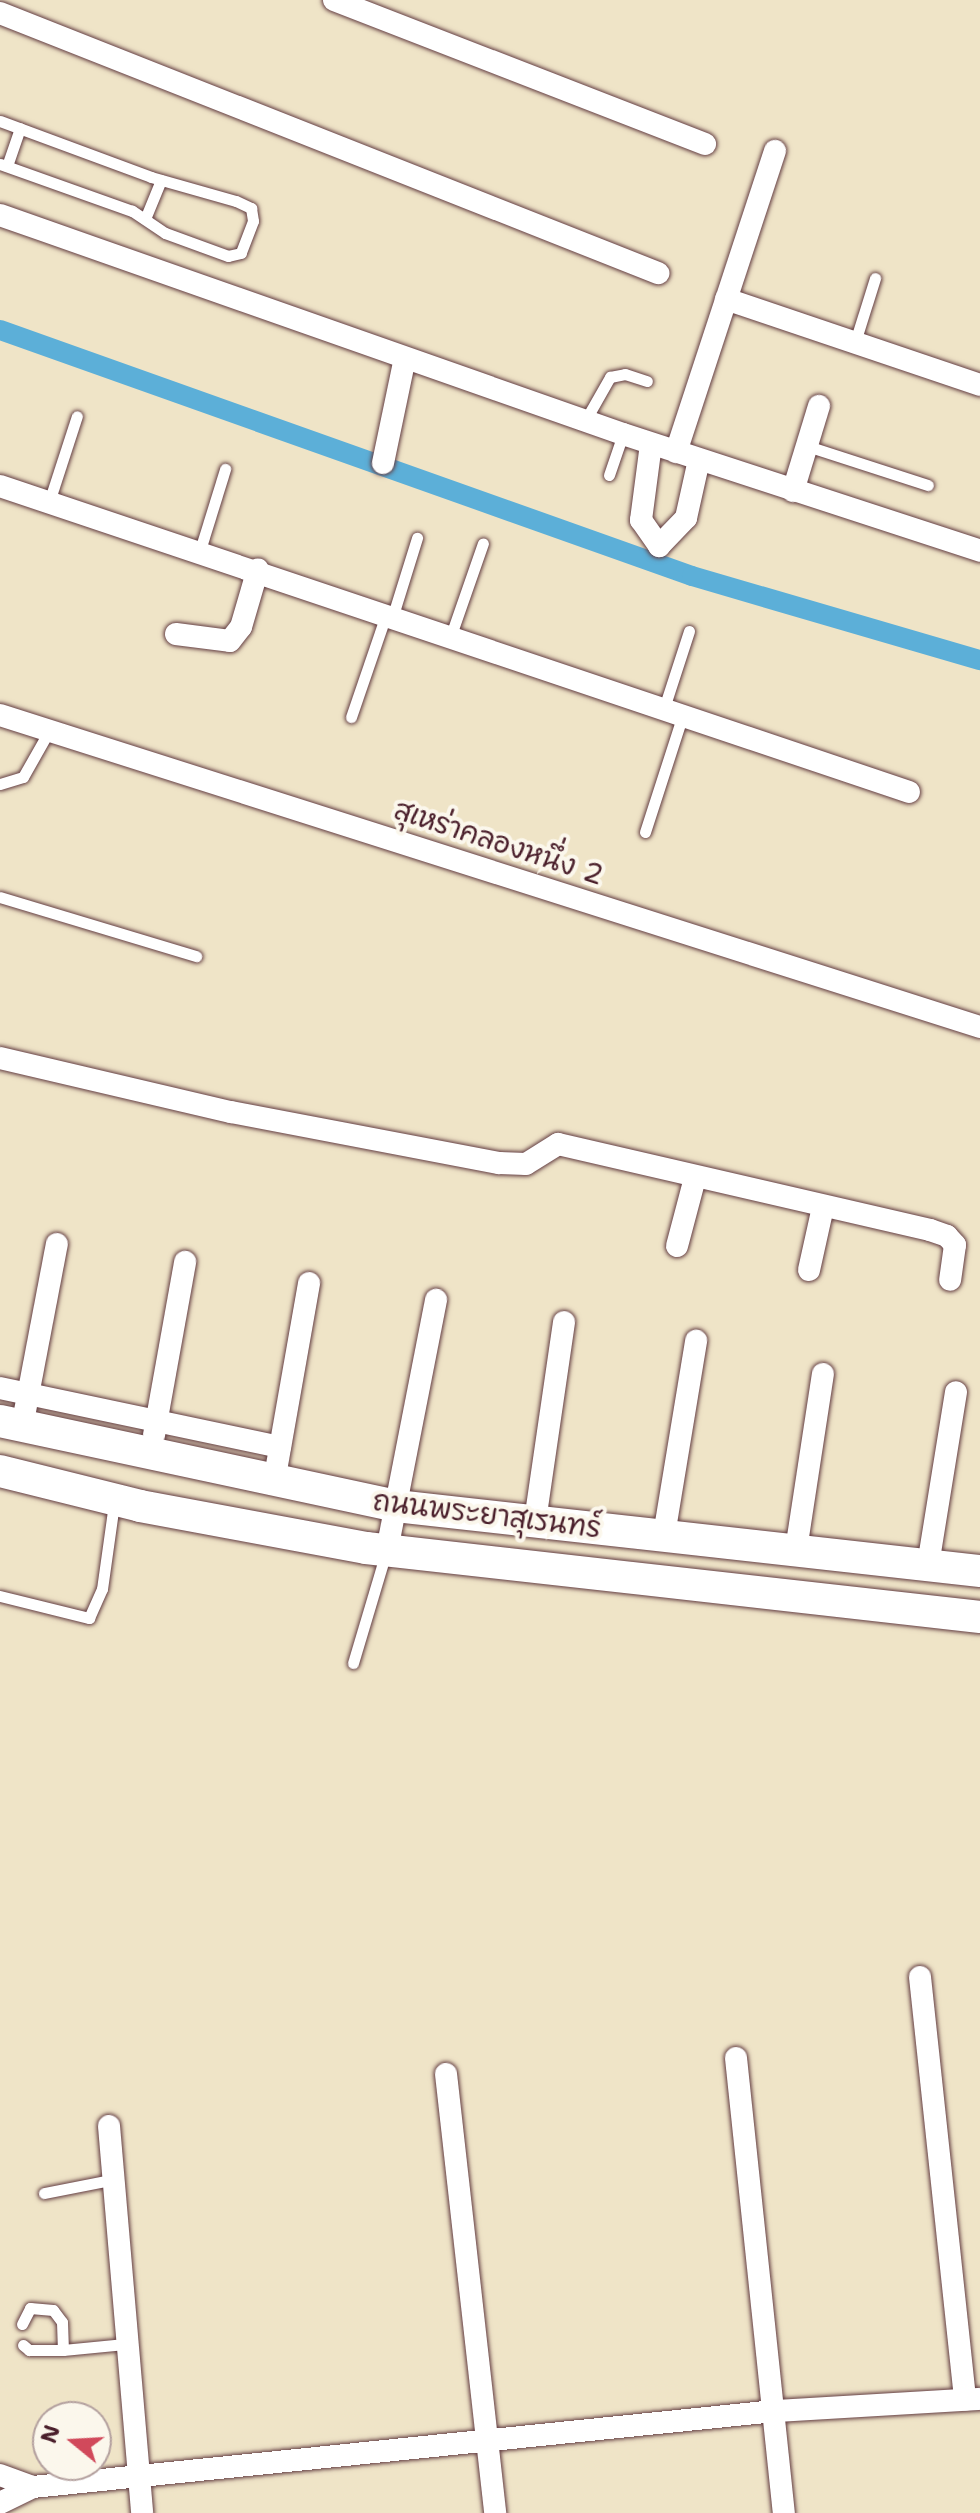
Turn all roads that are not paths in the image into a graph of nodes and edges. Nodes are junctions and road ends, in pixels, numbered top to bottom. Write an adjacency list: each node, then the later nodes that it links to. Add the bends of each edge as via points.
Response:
1 (334, 0): 5 (street)
2 (0, 13): 11 (street)
3 (0, 121): 4 (lane)
4 (20, 128): 7 (lane); 8 (lane)
5 (705, 144)
6 (775, 151): 13 (street)
7 (4, 165): 10 (lane)
8 (161, 180): 10 (lane); 10 (lane, via 251,208 253,221 241,253 228,256 165,233)
9 (0, 215): 15 (street)
10 (145, 219)
11 (658, 273)
12 (875, 278): 14 (lane)
13 (726, 299): 14 (street); 24 (street)
14 (855, 342): 17 (street)
15 (405, 358): 20 (street); 26 (street)
16 (647, 381): 20 (lane, via 625,374 610,377)
17 (980, 385)
18 (819, 406): 23 (street)
19 (77, 416): 32 (lane)
20 (585, 421): 21 (street)
21 (623, 434): 22 (street); 28 (lane)
22 (651, 444): 24 (street); 25 (street, via 641,520 659,546 686,518)
23 (807, 446): 29 (lane); 31 (street)
24 (676, 452): 25 (street)
25 (699, 460): 31 (street)
26 (383, 463)
27 (225, 469): 35 (lane)
28 (609, 475)
29 (928, 485)
30 (0, 486): 32 (street)
31 (793, 491): 36 (street)
32 (49, 502): 35 (street)
33 (417, 538): 38 (lane)
34 (483, 543): 41 (lane)
35 (200, 550): 37 (street)
36 (980, 551)
37 (258, 569): 38 (street); 40 (street, via 241,627 230,641)
38 (390, 614): 41 (street); 44 (lane)
39 (689, 631): 42 (lane)
40 (176, 634)
41 (451, 635): 42 (street)
42 (674, 711): 47 (street); 48 (lane)
43 (0, 715): 45 (street, สุเหร่าคลองหนึ่ง 2)
44 (351, 717)
45 (49, 731): 46 (lane, via 23,777); 51 (street, สุเหร่าคลองหนึ่ง 2)
46 (0, 784)
47 (909, 792)
48 (645, 832)
49 (0, 897): 50 (lane)
50 (196, 956)
51 (980, 1027)
52 (0, 1058): 53 (street, via 231,1112 499,1163 535,1161 558,1144)
53 (695, 1178): 54 (street); 56 (street)
54 (823, 1207): 58 (street); 59 (street, via 947,1236 956,1253)
55 (57, 1244): 67 (street)
56 (677, 1246)
57 (185, 1262): 68 (street)
58 (809, 1270)
59 (950, 1280)
60 (309, 1283): 69 (street)
61 (436, 1300): 74 (street)
62 (564, 1322): 75 (street)
63 (696, 1341): 76 (street)
64 (823, 1374): 78 (street)
65 (0, 1388): 67 (street)
66 (956, 1392): 79 (street)
67 (17, 1415): 68 (street); 70 (street, ถนนพระยาสุเรนทร์)
68 (155, 1423): 69 (street); 70 (street)
69 (280, 1447): 72 (street)
70 (152, 1456): 72 (street, ถนนพระยาสุเรนทร์)
71 (0, 1471): 73 (street, ถนนพระยาสุเรนทร์)
72 (274, 1482): 74 (street, ถนนพระยาสุเรนทร์)
73 (115, 1499): 77 (street, ถนนพระยาสุเรนทร์); 81 (lane, via 102,1589 89,1618)
74 (396, 1506): 75 (street, ถนนพระยาสุเรนทร์); 77 (street)
75 (535, 1521): 76 (street, ถนนพระยาสุเรนทร์)
76 (664, 1535): 78 (street, ถนนพระยาสุเรนทร์)
77 (387, 1550): 82 (street, ถนนพระยาสุเรนทร์); 83 (lane)
78 (796, 1550): 79 (street, ถนนพระยาสุเรนทร์)
79 (928, 1565): 80 (street, ถนนพระยาสุเรนทร์)
80 (980, 1571)
81 (0, 1596)
82 (980, 1617)
83 (353, 1663)
84 (920, 1977): 94 (street)
85 (736, 2058): 95 (street)
86 (446, 2074): 96 (street)
87 (109, 2126): 88 (street)
88 (111, 2180): 89 (lane); 91 (street)
89 (44, 2193)
90 (22, 2324): 93 (lane, via 30,2308 58,2313)
91 (125, 2344): 93 (lane); 98 (street)
92 (23, 2345): 93 (lane, via 29,2350)
93 (63, 2350)
94 (972, 2399): 95 (street)
95 (775, 2411): 96 (street); 103 (street)
96 (487, 2441): 98 (street); 102 (street)
97 (0, 2475): 99 (street)
98 (137, 2479): 99 (street); 101 (street)
99 (33, 2487): 100 (street)
100 (0, 2503)
101 (142, 2513)
102 (495, 2513)
103 (784, 2513)

